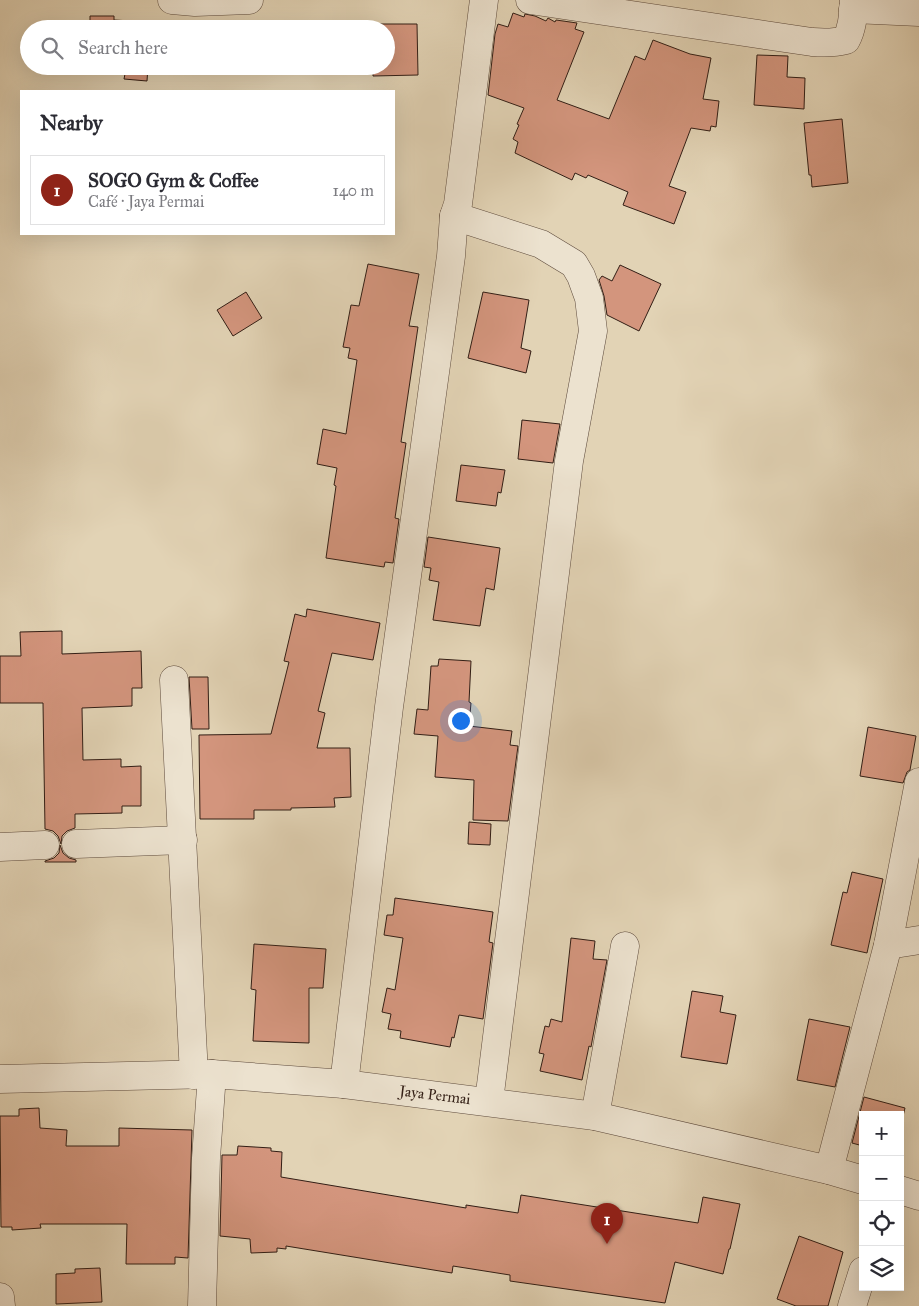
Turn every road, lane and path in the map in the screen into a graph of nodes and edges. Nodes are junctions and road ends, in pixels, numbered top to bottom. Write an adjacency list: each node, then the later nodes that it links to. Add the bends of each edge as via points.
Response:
1 (172, 0): 2 (street)
2 (249, 0)
3 (484, 0): 7 (street)
4 (530, 0): 5 (street, via 826,43 846,40)
5 (854, 4): 6 (street)
6 (919, 12)
7 (456, 210): 19 (street, via 389,707); 20 (street, via 541,244 574,264 589,298 593,331 570,461)
8 (174, 680): 10 (street)
9 (919, 782): 15 (street)
10 (183, 840): 11 (street); 17 (street)
11 (76, 844)
12 (45, 845): 13 (street)
13 (0, 847)
14 (919, 940): 15 (street)
15 (888, 945): 22 (street)
16 (625, 946): 21 (street)
17 (203, 1074): 18 (street, Jaya Permai); 19 (street, Jaya Permai); 29 (street, via 206,1158)
18 (0, 1079)
19 (344, 1084): 20 (street, Jaya Permai)
20 (489, 1101): 21 (street, Jaya Permai)
21 (595, 1116): 22 (street, Jaya Permai)
22 (829, 1170): 23 (street, Jaya Permai)
23 (859, 1179)
24 (904, 1191): 25 (street)
25 (919, 1196)
26 (859, 1284): 30 (street)
27 (0, 1297): 28 (street)
28 (0, 1306)
29 (202, 1306)
30 (852, 1306)

